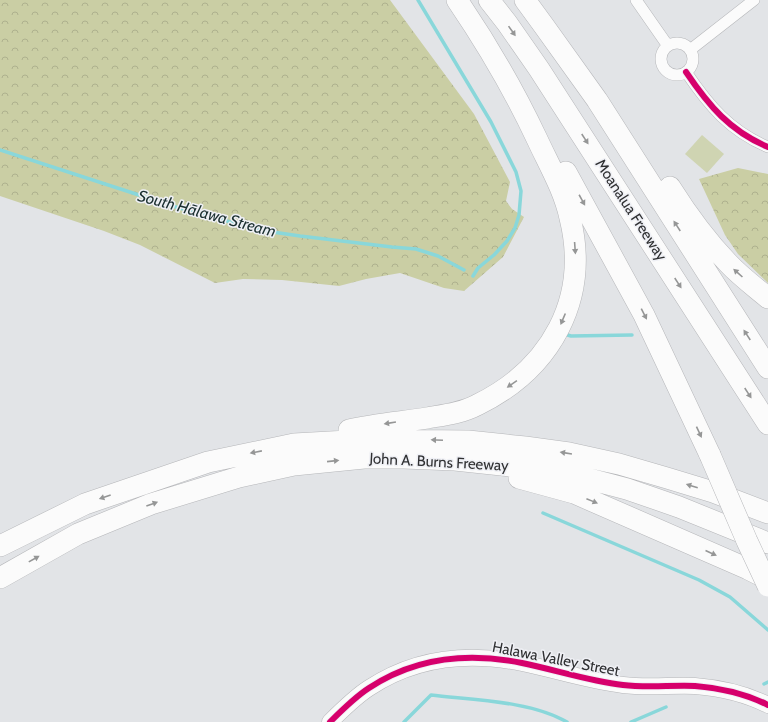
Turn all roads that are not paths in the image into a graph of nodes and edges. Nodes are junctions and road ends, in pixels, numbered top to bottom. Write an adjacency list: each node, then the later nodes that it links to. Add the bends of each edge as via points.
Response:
1 (458, 0): 14 (highway, one-way to 14, via 524,111 566,202 576,250 574,282 562,323 540,357 518,379 476,406 443,415 358,428); 21 (highway, one-way to 21, bridge, via 475,21 523,94 644,315)
2 (489, 0): 13 (highway, Moanalua Freeway, one-way to 13, via 552,89)
3 (525, 0): 6 (highway, Moanalua Freeway)
4 (636, 0): 7 (street)
5 (754, 0): 8 (street)
6 (544, 26): 11 (highway, one-way to 6, via 729,264 700,230 658,170); 12 (highway, Moanalua Freeway, one-way to 6, via 597,100)
7 (668, 46): 8 (street, via 677,43); 9 (street, via 661,58 664,68 672,74)
8 (690, 50): 9 (street, via 693,59)
9 (686, 72): 10 (street, via 724,120 746,136)
10 (768, 147)
11 (768, 298)
12 (768, 368)
13 (768, 424)
14 (294, 444): 16 (highway, John A. Burns Freeway, one-way to 14, via 713,492 619,464 569,453 468,441 366,440); 18 (highway, John A. Burns Freeway, one-way to 18, via 208,462 92,501)
15 (404, 458): 17 (highway, John A. Burns Freeway, via 499,464 574,475 679,507); 19 (highway, John A. Burns Freeway, one-way to 15, via 78,534 151,504 294,465 364,458); 20 (highway, one-way to 20, via 506,474 574,493)
16 (768, 513)
17 (768, 543)
18 (0, 546)
19 (0, 578)
20 (768, 579)
21 (768, 586)
22 (762, 702): 23 (street, Halawa Valley Street, via 735,693 707,688 624,685 516,662 452,658 417,665 382,680 368,688)
23 (330, 722)

